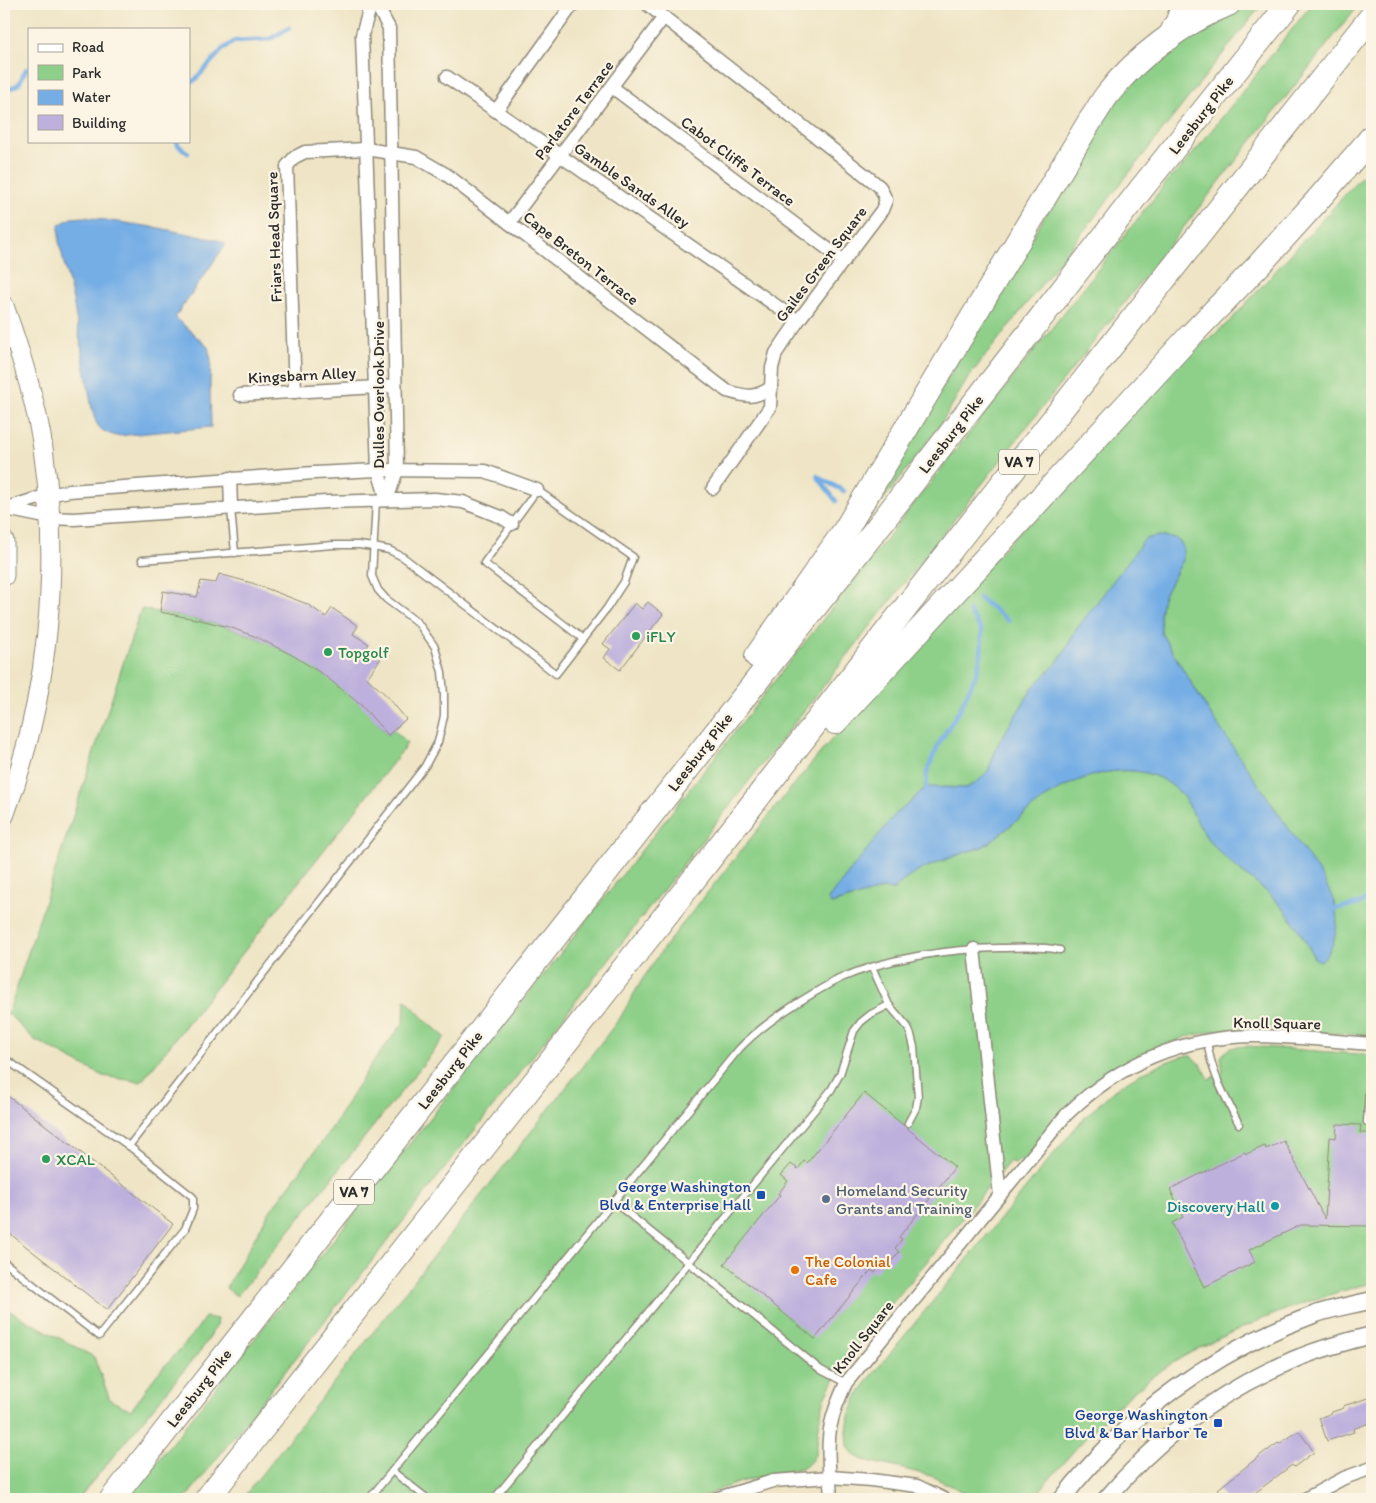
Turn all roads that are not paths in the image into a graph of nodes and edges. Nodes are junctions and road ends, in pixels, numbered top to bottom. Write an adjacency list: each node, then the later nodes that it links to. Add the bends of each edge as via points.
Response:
1 (371, 4): 15 (street, Dulles Overlook Drive, via 362,34)
2 (376, 4): 16 (street, Dulles Overlook Drive, via 389,28)
3 (573, 4): 13 (street)
4 (647, 4): 9 (street, Gailes Green Square)
5 (1184, 4): 10 (highway)
6 (1228, 4): 10 (highway)
7 (1289, 4): 47 (highway, Leesburg Pike / VA 7)
8 (1372, 16): 48 (highway, VA 7)
9 (664, 17): 12 (street, Parlatore Terrace); 21 (street, Gailes Green Square, via 880,187 886,200 882,210)
10 (1168, 39): 47 (highway, via 1140,61 1108,95 1090,121 846,530)
11 (446, 77): 13 (street, Gamble Sands Alley)
12 (612, 87): 18 (street, Parlatore Terrace); 21 (street, Cabot Cliffs Terrace)
13 (496, 111): 18 (street, Gamble Sands Alley)
14 (1372, 137): 19 (highway)
15 (366, 149): 16 (street, Cape Breton Terrace); 25 (street, Dulles Overlook Drive); 27 (street, Friars Head Square, via 305,152 294,157 287,166)
16 (391, 152): 20 (street, Cape Breton Terrace, via 416,157 432,166); 24 (street, Dulles Overlook Drive)
17 (1372, 152): 19 (highway)
18 (560, 156): 20 (street, Parlatore Terrace); 23 (street, Gamble Sands Alley)
19 (1315, 204): 48 (highway, via 893,658)
20 (509, 223): 26 (street, Cape Breton Terrace, via 727,391 753,396)
21 (844, 261): 23 (street, Gailes Green Square)
22 (4, 306): 34 (main road, via 32,398)
23 (798, 321): 26 (street, Gailes Green Square, via 776,353)
24 (395, 386): 25 (street, Kingsbarn Alley); 30 (street, Dulles Overlook Drive)
25 (375, 388): 27 (street, Kingsbarn Alley); 29 (street, Dulles Overlook Drive)
26 (771, 388): 32 (street, Gailes Green Square, via 770,407)
27 (295, 392): 28 (street, Kingsbarn Alley)
28 (240, 395)
29 (378, 470): 30 (street); 31 (street); 35 (street, Dulles Overlook Drive)
30 (397, 470): 33 (street, via 485,471); 35 (street, Dulles Overlook Drive)
31 (230, 478): 34 (street); 36 (street)
32 (713, 488)
33 (537, 490): 39 (lane); 45 (lane, via 633,557 624,582)
34 (48, 494): 37 (street); 38 (main road)
35 (381, 500): 36 (street); 39 (street, via 464,502); 41 (lane)
36 (231, 508): 38 (street); 42 (lane)
37 (4, 509): 38 (street)
38 (50, 518): 46 (main road, via 49,596 40,686 26,749)
39 (512, 524): 45 (lane, via 484,563)
40 (4, 541): 44 (main road)
41 (373, 547): 42 (lane, via 333,545); 45 (lane, via 403,557 556,674); 59 (lane, via 372,576 378,590 418,623 435,646 444,694 444,716 438,742 425,766)
42 (234, 553): 43 (lane)
43 (142, 560)
44 (4, 576)
45 (583, 639)
46 (4, 816)
47 (596, 884): 70 (highway, Leesburg Pike / VA 7)
48 (669, 911): 71 (highway, VA 7)
49 (974, 949): 50 (lane, via 1036,947); 51 (lane); 60 (street)
50 (1060, 950)
51 (872, 967): 52 (lane); 61 (lane, via 839,980 785,1010 748,1040)
52 (889, 1005): 57 (lane, via 907,1026 914,1047 918,1096); 63 (lane, via 861,1022 854,1031 834,1086)
53 (1206, 1040): 54 (street, Knoll Square, via 1252,1036); 58 (lane, via 1216,1079); 60 (street, Knoll Square, via 1148,1057 1092,1092 1067,1114)
54 (1372, 1044): 56 (lane)
55 (4, 1058): 59 (lane)
56 (1366, 1122)
57 (908, 1123)
58 (1239, 1124)
59 (128, 1146): 62 (lane, via 193,1197 193,1209 185,1229 99,1336)
60 (1000, 1196): 66 (street, Knoll Square)
61 (614, 1202): 63 (lane); 68 (lane)
62 (4, 1262)
63 (688, 1263): 66 (lane, via 821,1370); 74 (lane)
64 (1372, 1300): 78 (street, via 1315,1314 1286,1326 1195,1374 1114,1440)
65 (1372, 1335): 79 (street, via 1298,1358 1252,1379 1208,1405 1173,1431)
66 (846, 1383): 69 (street, Knoll Square, via 831,1425)
67 (1372, 1468): 80 (street, via 1344,1478)
68 (392, 1471): 72 (lane); 73 (lane)
69 (830, 1477): 75 (street, via 773,1481); 76 (street, Knoll Square); 77 (street, via 917,1486)
70 (112, 1499)
71 (207, 1499)
72 (369, 1499)
73 (428, 1499)
74 (494, 1499)
75 (714, 1499)
76 (832, 1499)
77 (944, 1499)
78 (1062, 1499)
79 (1106, 1499)
80 (1305, 1499)

